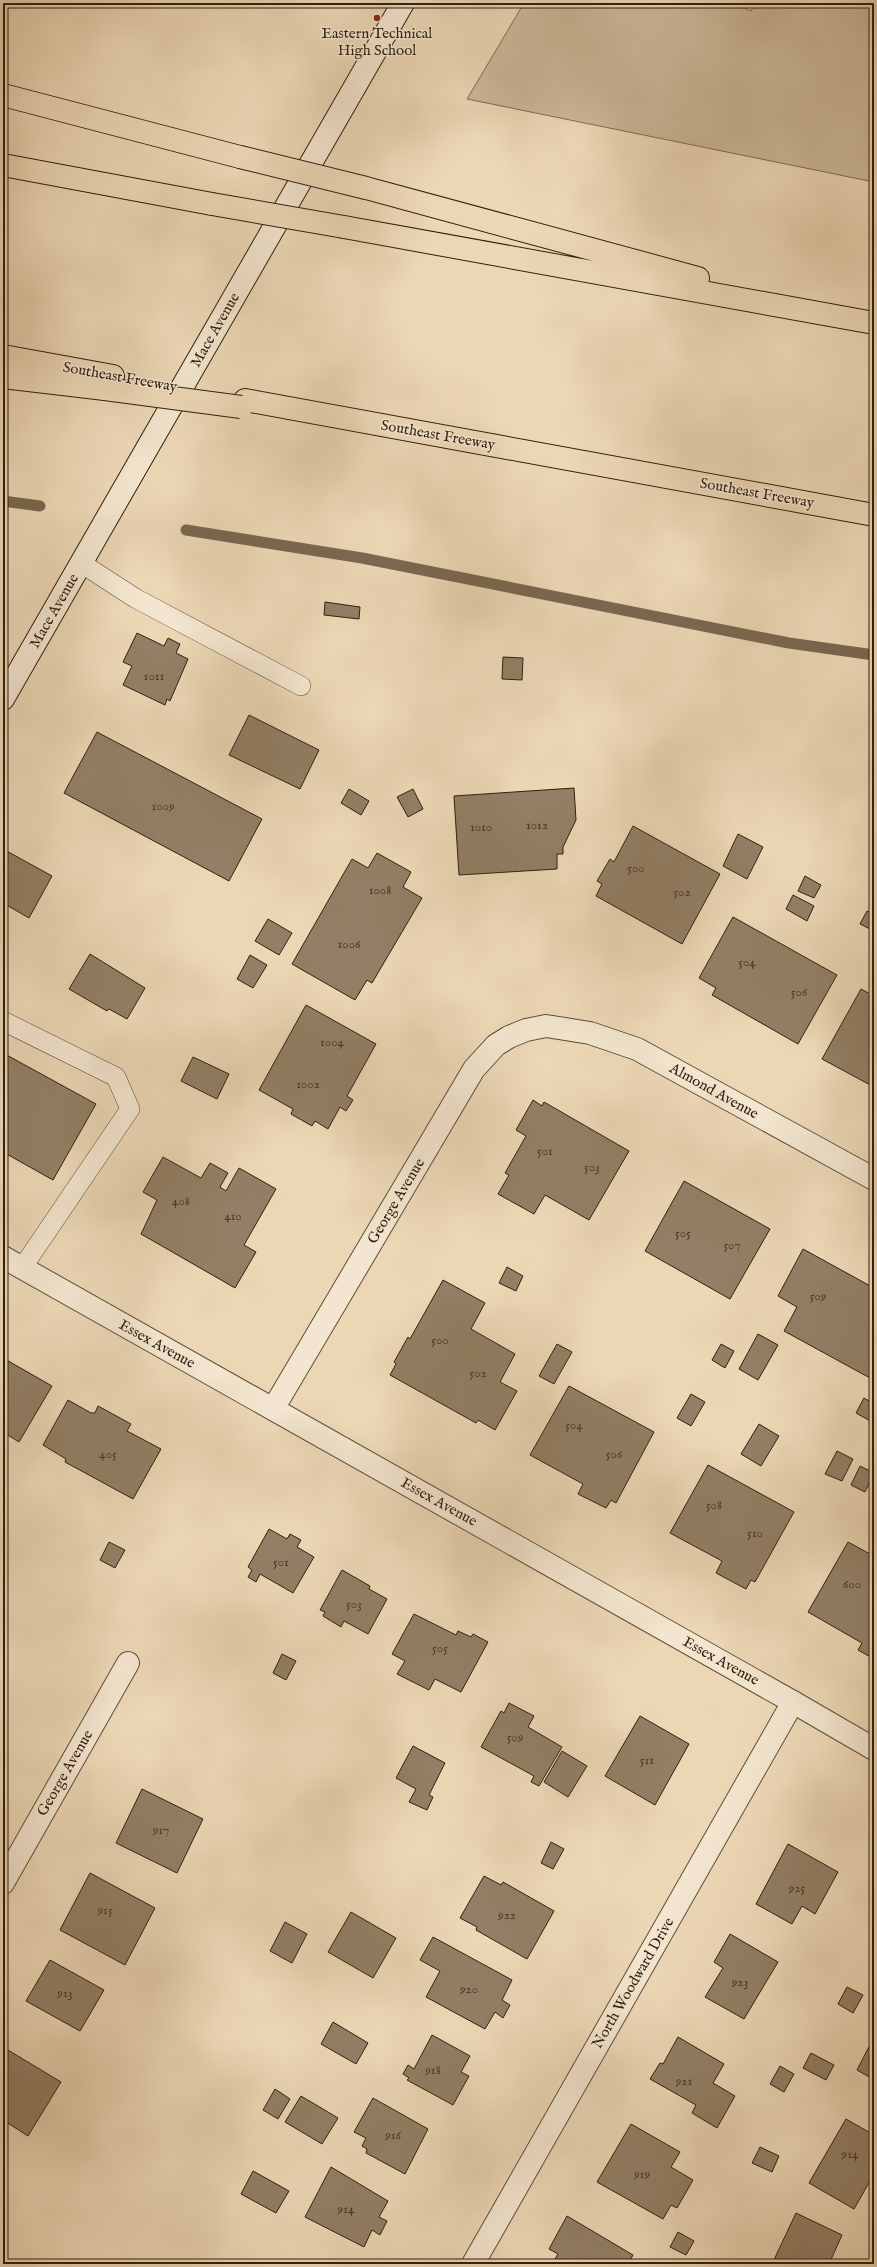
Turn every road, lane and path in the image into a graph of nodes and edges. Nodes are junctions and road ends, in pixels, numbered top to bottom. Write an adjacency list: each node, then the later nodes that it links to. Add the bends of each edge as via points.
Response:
1 (404, 3): 10 (street, Mace Avenue)
2 (3, 95): 4 (highway, bridge, via 366,188)
3 (3, 164): 4 (highway, bridge)
4 (846, 318): 5 (highway)
5 (874, 323)
6 (3, 356): 8 (highway, Southeast Freeway)
7 (3, 377): 8 (highway)
8 (109, 382): 9 (highway, Southeast Freeway, via 338,417)
9 (874, 515)
10 (81, 563): 11 (lane, via 135,598); 12 (street, Mace Avenue)
11 (301, 686)
12 (3, 699)
13 (3, 1021): 17 (lane, via 116,1077 130,1109)
14 (546, 1026): 15 (street, Almond Avenue, via 590,1033 637,1049); 18 (street, George Avenue, via 509,1036 496,1045 474,1068)
15 (874, 1179)
16 (3, 1257): 17 (street, Essex Avenue)
17 (22, 1268): 18 (street, Essex Avenue)
18 (273, 1409): 20 (street, Essex Avenue)
19 (128, 1663): 22 (street, George Avenue)
20 (793, 1702): 21 (street, Essex Avenue); 23 (street, North Woodward Drive)
21 (874, 1749)
22 (3, 1883)
23 (473, 2264)

